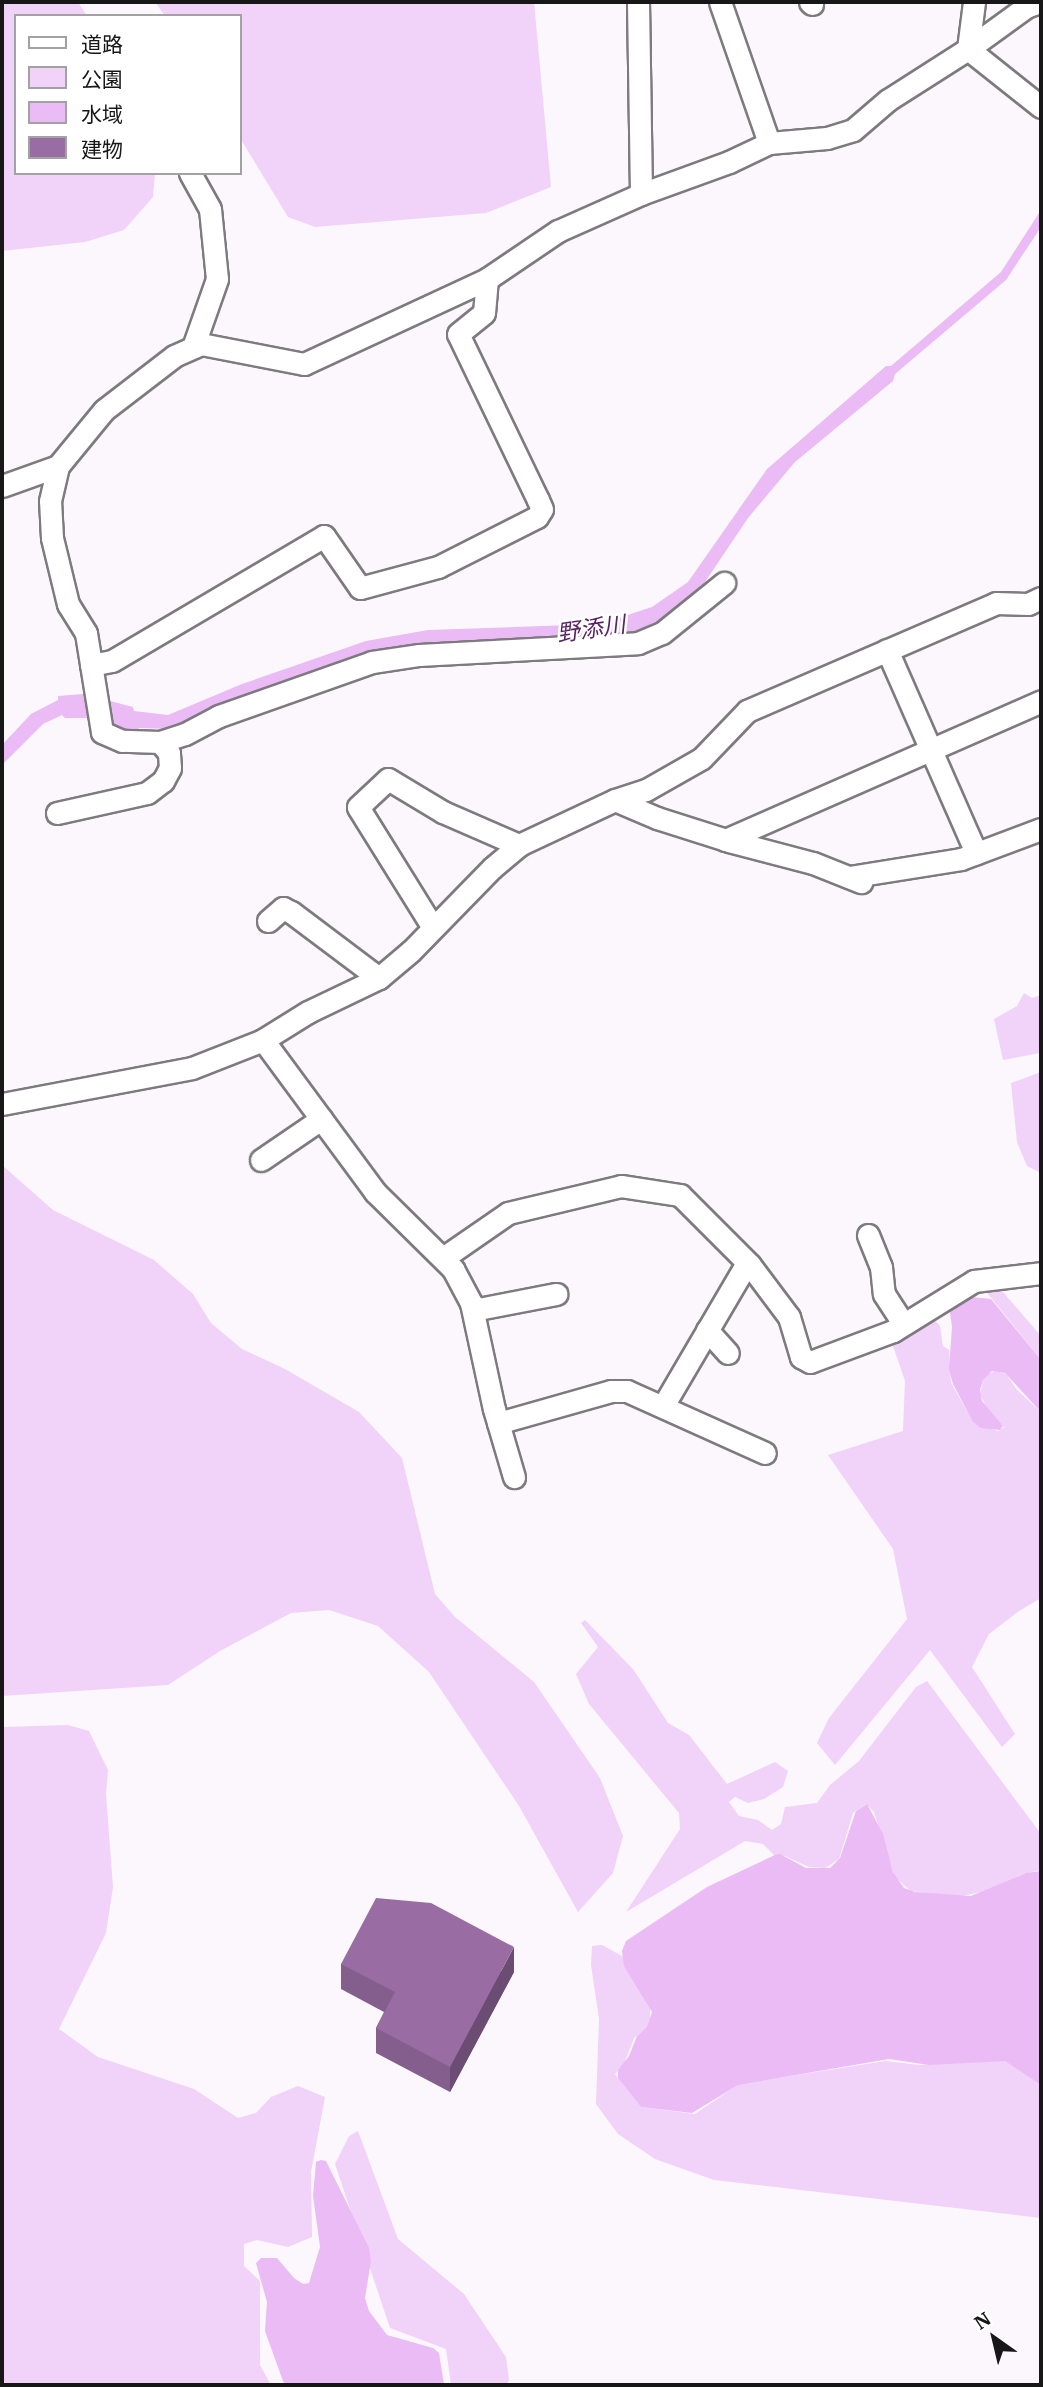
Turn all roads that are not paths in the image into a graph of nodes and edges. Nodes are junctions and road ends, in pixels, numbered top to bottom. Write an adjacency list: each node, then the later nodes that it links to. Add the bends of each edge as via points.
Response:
1 (638, 2): 9 (street)
2 (720, 2): 7 (street)
3 (974, 2): 5 (street)
4 (1040, 2): 5 (street)
5 (968, 49): 6 (street); 7 (street, via 888,100 853,130 827,138)
6 (1041, 107)
7 (769, 143): 9 (street)
8 (191, 175): 11 (street, via 210,209 218,279)
9 (641, 194): 10 (street, via 558,231)
10 (486, 279): 11 (street, via 304,364 201,344); 17 (street, via 484,313 458,334 542,509 537,517 438,567 360,588 324,537 113,661)
11 (193, 347): 12 (street, via 174,356 104,410)
12 (58, 466): 13 (street); 17 (street, via 50,501 52,538 68,604 86,633)
13 (2, 486)
14 (724, 583): 19 (street, via 662,633 638,643 419,655 372,662)
15 (1041, 598): 16 (street, via 1028,604 996,603)
16 (887, 650): 20 (street); 21 (street, via 747,711 702,758 646,790)
17 (91, 665): 19 (street, via 102,732 122,741)
18 (1041, 701): 20 (street)
19 (160, 742): 22 (street, via 169,753 170,768 147,793)
20 (931, 749): 24 (street); 26 (street)
21 (615, 800): 24 (street); 25 (street)
22 (57, 813)
23 (1041, 829): 26 (street)
24 (725, 840): 26 (street, via 813,863 855,880)
25 (519, 845): 28 (street); 28 (street, via 443,812 388,779 358,807)
26 (976, 853)
27 (268, 922): 29 (street, via 283,908 291,912)
28 (432, 926): 29 (street)
29 (379, 978): 30 (street)
30 (263, 1040): 31 (street, via 192,1068); 32 (street)
31 (2, 1104)
32 (321, 1119): 33 (street); 35 (street, via 375,1192)
33 (261, 1160)
34 (868, 1235): 40 (street, via 881,1267 884,1294)
35 (443, 1258): 36 (street, via 508,1213 621,1186 680,1195); 39 (street)
36 (747, 1263): 40 (street, via 789,1317 801,1357 810,1362 893,1331); 41 (street)
37 (1041, 1273): 40 (street, via 974,1280)
38 (556, 1294): 39 (street)
39 (473, 1310): 44 (street)
40 (903, 1323)
41 (707, 1330): 42 (street); 43 (street)
42 (728, 1353)
43 (663, 1406): 44 (street, via 627,1391 611,1391); 45 (street)
44 (498, 1423): 46 (street)
45 (765, 1453)
46 (514, 1477)

